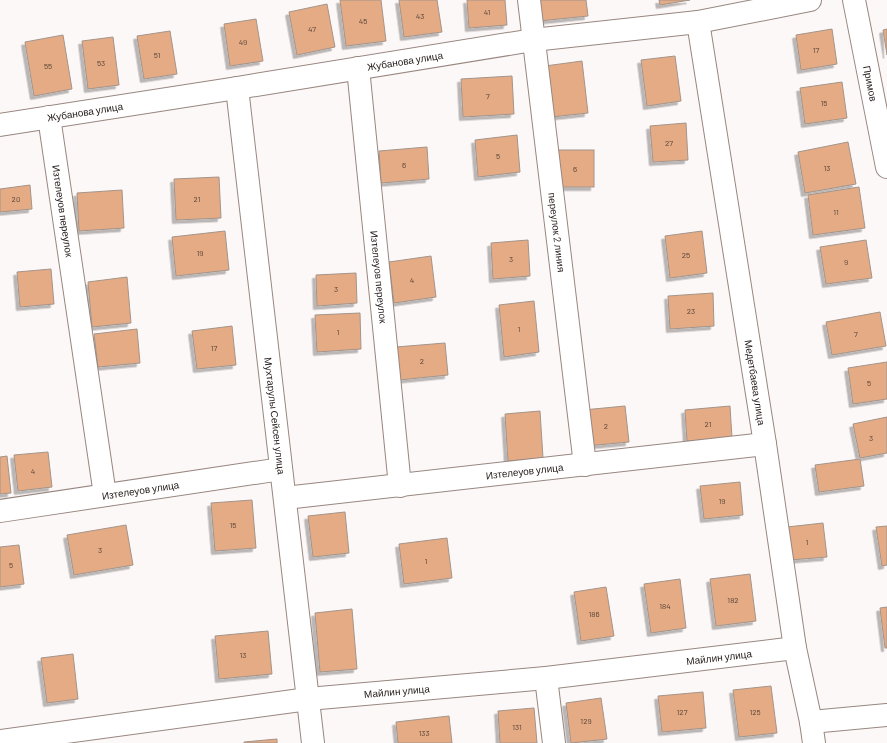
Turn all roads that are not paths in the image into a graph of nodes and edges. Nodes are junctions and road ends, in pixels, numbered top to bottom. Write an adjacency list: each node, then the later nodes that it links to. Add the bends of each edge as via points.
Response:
1 (529, 0): 5 (street, переулок 2 линия)
2 (810, 0): 4 (street, Жубанова улица)
3 (854, 0): 10 (street, Примов)
4 (698, 22): 5 (street, Жубанова улица); 11 (street, Медетбаева улица)
5 (533, 40): 6 (street, Жубанова улица); 12 (street, переулок 2 линия)
6 (358, 68): 7 (street, Жубанова улица); 14 (street, Изтелеуов переулок)
7 (237, 88): 8 (street, Жубанова улица); 13 (street, Мухтарулы Сейсен улица)
8 (49, 118): 9 (street, Жубанова улица); 15 (street, Изтелеуов переулок)
9 (0, 125)
10 (887, 167)
11 (765, 444): 12 (street, Изтелеуов улица); 18 (street, Медетбаева улица)
12 (585, 465): 14 (street, Изтелеуов улица)
13 (281, 469): 15 (street, Изтелеуов улица); 16 (street, Мухтарулы Сейсен улица)
14 (400, 486): 16 (street, Изтелеуов улица)
15 (105, 495): 17 (street, Изтелеуов улица)
16 (285, 498): 20 (street, Мухтарулы Сейсен улица)
17 (0, 511)
18 (795, 648): 19 (street, Майлин улица); 22 (street, Медетбаева улица)
19 (546, 678): 20 (street, Майлин улица); 26 (street)
20 (308, 699): 23 (street, Майлин улица); 25 (street, Мухтарулы Сейсен улица)
21 (887, 714): 22 (street)
22 (813, 733)
23 (42, 739): 24 (street, Майлин улица)
24 (0, 741)
25 (313, 743)
26 (554, 743)

